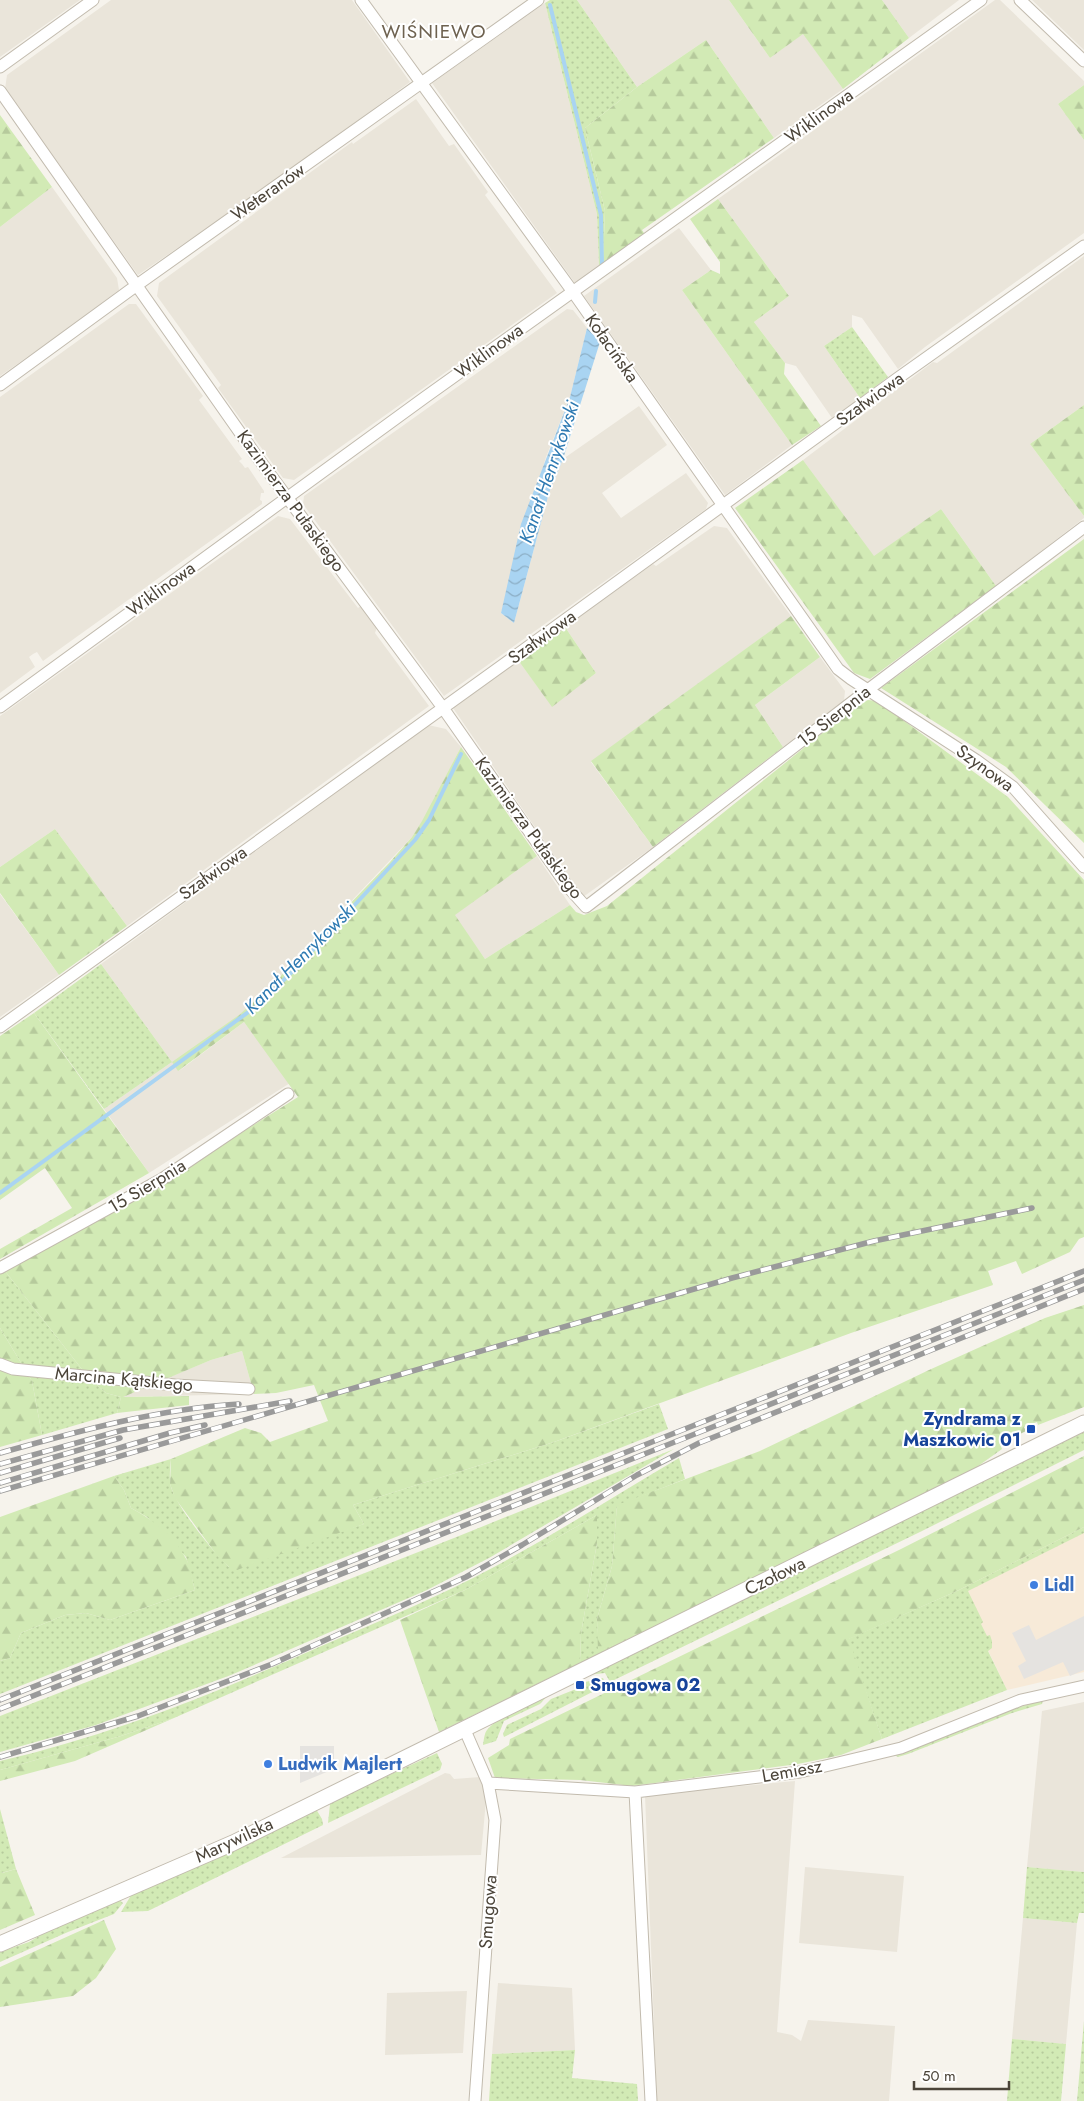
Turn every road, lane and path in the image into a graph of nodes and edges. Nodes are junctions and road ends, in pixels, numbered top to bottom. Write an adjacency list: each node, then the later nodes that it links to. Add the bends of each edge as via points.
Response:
1 (93, 0): 7 (street)
2 (361, 0): 8 (street, Kołacińska)
3 (538, 0): 8 (street, Weteranów)
4 (981, 0): 12 (street, Wiklinowa)
5 (1020, 0): 6 (street)
6 (1084, 61)
7 (0, 67)
8 (422, 83): 11 (street, Weteranów); 12 (street, Kołacińska)
9 (0, 90): 11 (street, Kazimierza Pułaskiego)
10 (1084, 246): 15 (street, Szałwiowa)
11 (137, 285): 13 (street, Weteranów); 14 (street, Kazimierza Pułaskiego)
12 (573, 292): 14 (street, Wiklinowa); 15 (street, Kołacińska)
13 (0, 385)
14 (288, 497): 18 (street, Wiklinowa); 19 (street, Kazimierza Pułaskiego)
15 (723, 506): 17 (street, Kołacińska, via 838,669); 19 (street, Szałwiowa)
16 (1084, 527): 17 (street, 15 Sierpnia)
17 (869, 689): 20 (street, Szynowa, via 1013,787); 21 (street, 15 Sierpnia)
18 (0, 706)
19 (443, 708): 21 (street, Kazimierza Pułaskiego, via 568,887); 22 (street, Szałwiowa)
20 (1084, 867)
21 (586, 907)
22 (0, 1027)
23 (288, 1094): 24 (street, 15 Sierpnia, via 162,1179)
24 (0, 1268)
25 (0, 1364): 26 (street, Marcina Kątskiego, via 13,1369)
26 (248, 1389)
27 (1084, 1423): 29 (street, Czołowa)
28 (1084, 1686): 31 (street, Lemiesz, via 1014,1702 902,1748 800,1772)
29 (464, 1728): 30 (street, Smugowa); 32 (street, Marywilska, via 233,1843)
30 (488, 1783): 31 (street, Lemiesz); 33 (street, Smugowa, via 495,1820)
31 (635, 1792): 34 (street)
32 (0, 1944)
33 (475, 2101)
34 (651, 2101)

